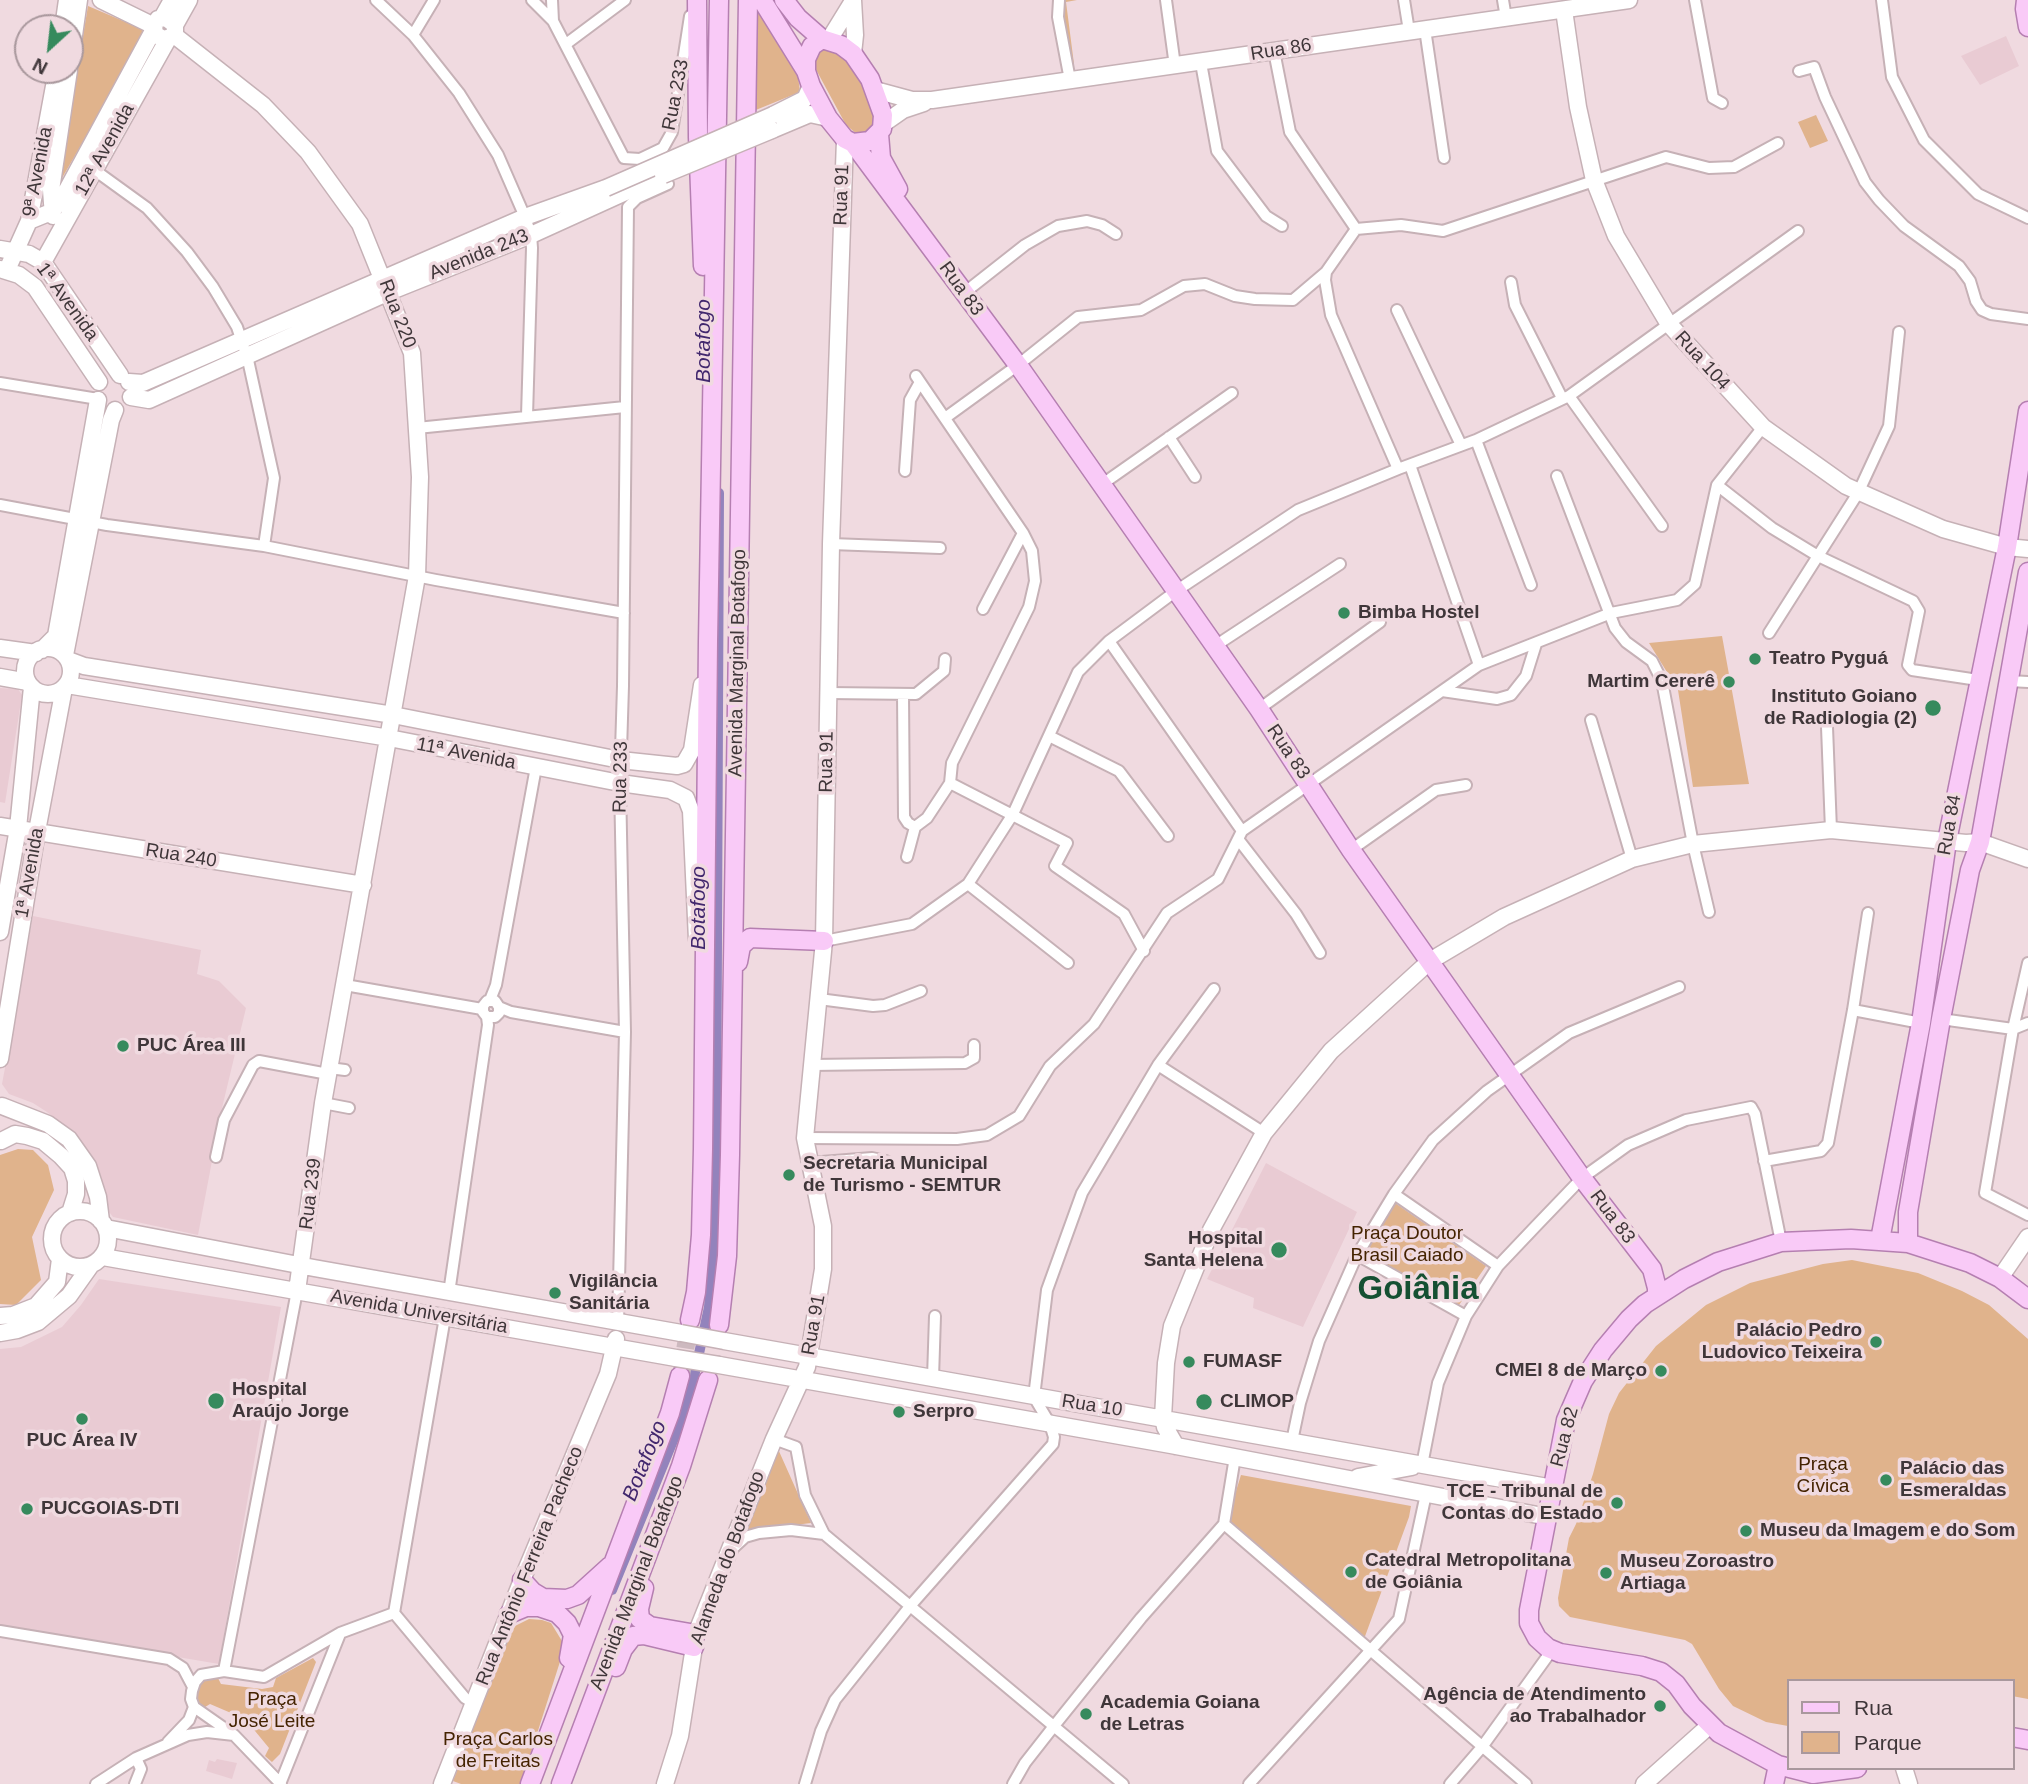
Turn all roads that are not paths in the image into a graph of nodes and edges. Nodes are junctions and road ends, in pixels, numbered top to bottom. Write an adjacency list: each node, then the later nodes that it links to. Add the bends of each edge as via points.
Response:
1 (101, 0): 26 (main road, Rua 220)
2 (172, 0): 26 (main road, 12ª Avenida)
3 (189, 0): 26 (main road, 12ª Avenida)
4 (376, 0): 28 (street)
5 (434, 0): 28 (street)
6 (532, 0): 25 (street)
7 (552, 0): 25 (street)
8 (625, 0): 30 (street)
9 (695, 0): 30 (street, Rua 233, via 672,132 663,148 640,159 624,158); 70 (main road, via 704,272)
10 (719, 0): 70 (main road, Avenida Marginal Botafogo)
11 (748, 0): 190 (main road, Avenida Marginal Botafogo)
12 (762, 0): 36 (main road, Rua 83)
13 (784, 0): 29 (main road)
14 (1059, 0): 37 (street)
15 (1166, 0): 34 (street)
16 (1404, 0): 27 (street)
17 (1503, 0): 24 (street)
18 (1629, 0): 22 (main road, Rua 86)
19 (1695, 0): 42 (street, via 1713,98)
20 (1882, 0): 54 (street, via 1892,76 1924,140 1978,194)
21 (853, 1): 29 (main road); 32 (main road)
22 (1609, 1): 23 (main road, Rua 86)
23 (1564, 10): 24 (main road, Rua 86); 51 (main road, Rua 104)
24 (1506, 18): 27 (main road, Rua 86)
25 (553, 21): 30 (street)
26 (164, 29): 49 (main road, 12ª Avenida); 68 (main road, Rua 220, via 263,105 308,152 360,224)
27 (1417, 30): 31 (main road, Rua 86); 48 (street)
28 (413, 35): 53 (street, via 459,93 498,155)
29 (825, 39): 32 (main road); 36 (main road, via 808,52)
30 (566, 44)
31 (1274, 51): 33 (main road, Rua 86); 57 (street, via 1290,132)
32 (853, 54): 40 (main road, Rua 83)
33 (1201, 63): 34 (main road, Rua 86); 56 (street, via 1217,151 1266,216)
34 (1175, 66): 37 (main road, Rua 86)
35 (1799, 71): 72 (street, via 1814,67 1865,182 1879,200 1904,226 1959,266 1982,310)
36 (809, 78): 43 (main road, Rua 83); 44 (main road, Avenida 243, via 805,99)
37 (1070, 80): 41 (main road, Rua 86)
38 (54, 84): 55 (main road, 9ª Avenida)
39 (67, 84): 52 (main road, 9ª Avenida)
40 (875, 90): 41 (main road, Rua 86); 45 (main road, Rua 83)
41 (932, 100): 45 (main road, Rua 86, via 903,110)
42 (1722, 103)
43 (828, 118): 44 (main road, Avenida 243, via 810,114); 46 (main road, Rua 83)
44 (773, 122): 50 (main road, Avenida 243, bridge); 53 (main road, Avenida 243, bridge)
45 (881, 129): 46 (main road, via 870,141); 62 (main road, Rua 83, via 881,158)
46 (849, 141): 62 (main road, Rua 83); 104 (main road, Rua 91)
47 (1779, 143): 51 (street, via 1734,167 1709,168 1666,157)
48 (1444, 158)
49 (89, 165): 52 (main road, 12ª Avenida); 60 (main road, 12ª Avenida); 75 (street, via 147,208 187,252 237,327)
50 (665, 179): 61 (main road, Avenida 243); 82 (street, Rua 233, via 628,207)
51 (1594, 180): 57 (street, via 1443,231 1401,225); 73 (main road, Rua 104, via 1616,236)
52 (51, 212): 55 (main road); 60 (main road, 9ª Avenida)
53 (525, 217): 61 (street); 68 (main road, Avenida 243)
54 (2028, 218)
55 (29, 221): 63 (main road, 9ª Avenida)
56 (1282, 226)
57 (1356, 229): 66 (street)
58 (1798, 231): 73 (street)
59 (1116, 234): 69 (street, via 1087,221 1058,226 1025,245)
60 (59, 235): 64 (main road, 12ª Avenida)
61 (531, 235): 68 (main road, Avenida 243); 85 (street)
62 (922, 235): 69 (main road, Rua 83)
63 (8, 251): 64 (main road, 1ª Avenida); 65 (main road, 9ª Avenida)
64 (43, 262): 65 (main road); 78 (main road, 1ª Avenida)
65 (8, 271): 80 (main road, 1ª Avenida, via 35,287)
66 (1326, 272): 76 (street, via 1293,300 1235,296 1205,284 1184,286 1140,310 1078,317); 93 (street, via 1331,315)
67 (1511, 282): 81 (street, via 1515,305)
68 (387, 285): 75 (main road, Avenida 243); 88 (main road, Rua 220, via 412,353)
69 (964, 293): 76 (main road, Rua 83)
70 (714, 307): 120 (main road, Avenida Marginal Botafogo)
71 (1397, 310): 91 (street)
72 (2028, 319)
73 (1668, 323): 81 (street); 87 (main road, Rua 104)
74 (1899, 331): 99 (street, via 1889,426)
75 (244, 348): 78 (main road, Avenida 243); 105 (street, via 274,478)
76 (1018, 365): 86 (street); 97 (main road, Rua 83)
77 (0, 383): 80 (street)
78 (127, 385): 80 (main road, via 108,375); 83 (main road, via 124,407)
79 (1232, 393): 89 (street)
80 (98, 394): 83 (main road, via 104,406); 101 (main road)
81 (1565, 397): 90 (street); 102 (street)
82 (625, 407): 85 (street); 116 (street, Rua 233)
83 (115, 410): 101 (main road)
84 (2028, 411): 106 (main road, Rua 84)
85 (527, 416): 88 (street)
86 (945, 418): 94 (street, via 918,379 910,400); 103 (street)
87 (1763, 427): 98 (street); 99 (main road, Rua 104)
88 (417, 428): 112 (main road, Rua 220)
89 (1169, 437): 96 (street); 97 (street)
90 (1476, 440): 91 (street); 113 (street)
91 (1461, 445): 92 (street)
92 (1410, 465): 93 (street); 128 (street)
93 (1398, 469): 114 (street, via 1298,510)
94 (905, 471)
95 (1557, 476): 117 (street)
96 (1195, 477)
97 (1101, 485): 114 (main road, Rua 83)
98 (1717, 485): 109 (street, via 1772,528); 117 (street, via 1695,584 1677,600)
99 (1858, 493): 106 (main road, Rua 104, via 1943,529); 109 (street)
100 (0, 505): 101 (street)
101 (83, 520): 105 (street); 125 (main road, via 56,636); 126 (main road)
102 (1662, 526)
103 (1023, 533): 115 (street); 148 (street, via 1032,551 1035,581 1029,607 952,763)
104 (831, 544): 107 (street); 136 (main road, Rua 91)
105 (264, 546): 112 (street)
106 (2007, 547): 108 (main road, Rua 104); 130 (main road, Rua 84)
107 (940, 548)
108 (2028, 548)
109 (1818, 556): 119 (street); 130 (street, via 1913,601 1919,611 1908,666 1912,670)
110 (1340, 564): 123 (street)
111 (2028, 572): 131 (main road, Rua 84)
112 (417, 576): 116 (street); 139 (main road, Rua 220)
113 (1531, 585)
114 (1176, 591): 121 (street); 123 (main road, Rua 83)
115 (983, 609)
116 (624, 613): 144 (street, Rua 233)
117 (1611, 613): 122 (street); 160 (street, via 1618,634 1652,661 1662,681)
118 (1380, 622): 138 (street)
119 (1769, 633)
120 (708, 641): 144 (main road, 11ª Avenida, via 689,758 677,766); 176 (main road, Avenida Marginal Botafogo)
121 (1110, 641): 142 (street, via 1079,673); 156 (street)
122 (1536, 644): 128 (street); 135 (street, via 1526,676 1511,695 1497,699)
123 (1215, 646): 138 (main road, Rua 83)
124 (0, 648): 125 (main road)
125 (39, 651): 126 (main road, via 54,649); 133 (main road, via 26,668)
126 (66, 658): 134 (main road, via 71,672); 139 (main road, 11ª Avenida, via 84,666)
127 (945, 659): 137 (street, via 944,671 925,688)
128 (1479, 665): 135 (street)
129 (0, 677): 133 (main road)
130 (1978, 680): 158 (main road, Rua 84)
131 (2009, 681): 132 (street); 159 (main road, Rua 84)
132 (2028, 682)
133 (30, 685): 134 (main road, via 43,694); 153 (main road, 1ª Avenida)
134 (66, 686): 143 (main road, 11ª Avenida); 155 (main road, 1ª Avenida)
135 (1442, 691): 146 (street)
136 (828, 693): 137 (street); 170 (main road, Rua 91)
137 (903, 694): 152 (street, via 904,817)
138 (1259, 709): 146 (main road, Rua 83)
139 (393, 715): 143 (main road, Rua 239); 144 (main road, 11ª Avenida)
140 (1591, 720): 163 (street)
141 (1828, 727): 154 (street)
142 (1049, 736): 150 (street); 157 (street, via 1119,771)
143 (389, 738): 145 (main road, 11ª Avenida); 166 (main road, Rua 239)
144 (620, 760): 147 (street, Rua 233)
145 (537, 767): 147 (main road, 11ª Avenida); 182 (street)
146 (1309, 782): 156 (street); 161 (main road, Rua 83)
147 (620, 783): 176 (main road, 11ª Avenida, via 670,790 686,798 694,846 697,952); 189 (street, Rua 233)
148 (950, 783): 150 (street); 152 (street, via 927,818)
149 (1466, 785): 161 (street, via 1436,790)
150 (1013, 814): 165 (street); 171 (street, via 1067,843 1055,866 1124,914)
151 (0, 826): 153 (main road, Rua 240)
152 (915, 827): 162 (street)
153 (18, 828): 155 (main road, Rua 240); 169 (main road, 1ª Avenida)
154 (1831, 830): 158 (main road); 160 (main road)
155 (37, 831): 166 (main road, Rua 240); 188 (main road, 1ª Avenida)
156 (1240, 835): 171 (street, via 1218,878 1167,913); 172 (street)
157 (1168, 836)
158 (1947, 841): 159 (main road); 185 (main road, Rua 84)
159 (1980, 842): 164 (main road); 184 (main road, Rua 84, via 1970,870)
160 (1693, 844): 163 (main road); 167 (street)
161 (1351, 850): 173 (main road, Rua 83)
162 (907, 857)
163 (1632, 859): 173 (main road, via 1504,917)
164 (2028, 859)
165 (968, 884): 170 (street, via 912,924); 174 (street)
166 (363, 885): 177 (main road, Rua 239)
167 (1709, 912)
168 (1868, 913): 183 (street)
169 (0, 932)
170 (824, 941): 181 (main road, Rua 91); 190 (main road, via 762,937 744,941 737,964 737,1027)
171 (1144, 951): 201 (street, via 1094,1024 1050,1066 1019,1116 987,1135 957,1139)
172 (1320, 953)
173 (1430, 961): 196 (main road, Rua 83); 200 (main road, via 1331,1051)
174 (1068, 963)
175 (2028, 963): 187 (street)
176 (705, 976): 233 (main road, Avenida Marginal Botafogo, via 701,1235 696,1292)
177 (345, 985): 182 (street); 195 (main road, Rua 239)
178 (1679, 987): 196 (street, via 1569,1033)
179 (1214, 989): 194 (street)
180 (922, 991): 181 (street, via 873,1006)
181 (818, 999): 193 (main road, Rua 91)
182 (489, 1010): 189 (street); 225 (street)
183 (1853, 1010): 185 (street); 205 (street, via 1828,1143 1821,1151)
184 (1941, 1019): 187 (street); 215 (main road, Rua 84, via 1908,1212)
185 (1921, 1023): 213 (main road, Rua 84)
186 (2028, 1023): 187 (street)
187 (2013, 1029): 210 (street, via 1985,1193)
188 (2, 1032): 192 (main road, 1ª Avenida)
189 (625, 1032): 232 (street, Rua 233)
190 (732, 1045): 235 (main road, Avenida Marginal Botafogo)
191 (974, 1045): 193 (street, via 974,1058 965,1063)
192 (0, 1059)
193 (811, 1065): 201 (main road, Rua 91)
194 (1158, 1065): 200 (street); 243 (street, via 1082,1192 1047,1290)
195 (334, 1071): 197 (main road, Rua 239); 203 (street, via 259,1061 253,1065 224,1119)
196 (1510, 1075): 207 (main road, Rua 83); 208 (street, via 1433,1140)
197 (323, 1103): 199 (street); 219 (main road, Rua 239)
198 (1, 1104): 202 (main road, via 8,1119); 211 (main road, via 48,1124 69,1139 88,1166)
199 (349, 1108)
200 (1264, 1133): 245 (main road, via 1211,1230 1172,1326)
201 (806, 1138): 206 (main road, Rua 91)
202 (1, 1142): 209 (main road, via 15,1134 27,1136 43,1141 61,1156 76,1181)
203 (216, 1157)
204 (884, 1160): 206 (street)
205 (1764, 1161): 207 (street, via 1751,1107 1686,1120 1628,1145); 214 (street)
206 (809, 1163): 237 (main road, Rua 91, via 823,1226 823,1269)
207 (1582, 1178): 220 (street); 221 (main road, Rua 83)
208 (1394, 1194): 216 (street); 220 (street)
209 (70, 1213): 211 (main road, via 87,1212); 217 (main road, via 55,1224 52,1233)
210 (2028, 1215)
211 (104, 1225): 218 (main road, via 108,1244); 219 (main road, Avenida Universitária)
212 (2028, 1237): 222 (main road)
213 (1880, 1240): 214 (main road, Rua 82); 215 (main road, Rua 82)
214 (1781, 1242): 223 (main road, Rua 82, via 1718,1262)
215 (1908, 1243): 222 (main road, Rua 82, via 1970,1263)
216 (1357, 1255): 230 (street); 248 (street, via 1319,1341)
217 (60, 1259): 218 (main road, via 75,1267); 228 (main road, via 57,1282 36,1306)
218 (97, 1261): 224 (main road, Avenida Universitária); 234 (main road, via 69,1296 38,1322)
219 (302, 1266): 224 (main road, Rua 239); 225 (main road, Avenida Universitária)
220 (1499, 1266): 230 (street)
221 (1652, 1269): 223 (main road, Rua 83); 226 (main road, Rua 83)
222 (2000, 1279): 227 (main road, Rua 82)
223 (1679, 1282): 226 (main road, Rua 82)
224 (297, 1291): 231 (main road, Avenida Universitária); 272 (street, Rua 239)
225 (449, 1293): 232 (main road, Avenida Universitária)
226 (1657, 1296): 254 (main road, Rua 82, via 1629,1319 1583,1381 1566,1420)
227 (2028, 1299)
228 (0, 1316)
229 (936, 1316): 240 (street)
230 (1466, 1316): 251 (street, via 1438,1383)
231 (445, 1317): 236 (main road, Avenida Universitária); 263 (street)
232 (625, 1324): 233 (main road, Rua 10); 236 (main road, Rua 233)
233 (686, 1327): 235 (main road, Rua 10, bridge)
234 (0, 1333)
235 (721, 1333): 237 (main road, Rua 10)
236 (615, 1347): 238 (main road, Avenida Universitária, bridge); 261 (main road, Rua Antônio Ferreira Pacheco, via 608,1374)
237 (809, 1356): 240 (main road, Rua 10); 242 (main road, Rua 91)
238 (736, 1368): 242 (main road, Rua 10)
239 (680, 1376): 260 (main road, Avenida Marginal Botafogo)
240 (933, 1378): 243 (main road, Rua 10)
241 (708, 1380): 252 (main road, Avenida Marginal Botafogo)
242 (803, 1380): 244 (main road, Rua 10); 247 (main road, Alameda do Botafogo)
243 (1027, 1396): 244 (main road, via 950,1392); 245 (main road, Rua 10); 246 (street)
244 (947, 1406): 246 (main road, Rua 10)
245 (1163, 1418): 248 (main road, Rua 10); 249 (main road)
246 (1050, 1424): 249 (main road, Rua 10); 262 (street, via 1054,1437 1050,1450)
247 (774, 1439): 258 (street, via 796,1447 805,1495); 259 (main road, Alameda do Botafogo)
248 (1292, 1441): 251 (main road, Rua 10)
249 (1176, 1446): 250 (main road, Rua 10)
250 (1235, 1457): 253 (main road, Rua 10); 257 (street)
251 (1422, 1465): 253 (main road, via 1363,1477); 254 (main road, Rua 10)
252 (681, 1466): 267 (main road, via 683,1488 639,1609 640,1619 650,1626); 293 (main road, Avenida Marginal Botafogo)
253 (1338, 1477): 255 (main road, Rua 10)
254 (1553, 1488): 256 (main road, Rua 82)
255 (1426, 1494): 256 (main road, Rua 10); 270 (street, via 1399,1619)
256 (1548, 1517): 269 (main road, Rua 82, via 1528,1615 1534,1634)
257 (1224, 1524): 270 (street); 278 (street)
258 (824, 1534): 259 (street, via 759,1533 745,1537); 262 (street)
259 (724, 1559): 267 (main road, Alameda do Botafogo)
260 (612, 1564): 261 (main road, via 578,1595 567,1599 543,1598); 274 (main road, Avenida Marginal Botafogo)
261 (522, 1580): 264 (main road, Rua Antônio Ferreira Pacheco)
262 (911, 1605): 278 (street); 296 (street, via 835,1700)
263 (394, 1613): 266 (street); 275 (street)
264 (509, 1614): 274 (main road, via 539,1607 558,1613 567,1623 573,1635 562,1680); 275 (main road, Rua Antônio Ferreira Pacheco)
265 (0, 1631): 273 (street, via 169,1659 183,1668)
266 (340, 1633): 268 (street); 271 (street)
267 (695, 1641): 294 (main road, via 644,1635 628,1641); 295 (main road, Alameda do Botafogo, via 680,1736)
268 (312, 1650): 271 (street); 272 (street, via 264,1677)
269 (1552, 1650): 277 (main road, via 1661,1672); 281 (street)
270 (1370, 1651): 281 (street); 299 (street)
271 (327, 1665): 290 (street)
272 (224, 1671): 273 (street, via 201,1675)
273 (193, 1687): 276 (street)
274 (564, 1695): 292 (main road, Avenida Marginal Botafogo)
275 (475, 1704): 291 (main road, Rua Antônio Ferreira Pacheco)
276 (194, 1707): 279 (street); 280 (street, via 189,1720)
277 (1710, 1725): 283 (main road); 302 (main road)
278 (1054, 1726): 297 (street); 298 (street)
279 (234, 1735): 280 (street, via 207,1732); 290 (street)
280 (168, 1742): 282 (street)
281 (1482, 1747): 300 (street); 301 (street)
282 (136, 1758): 288 (street); 289 (street, via 141,1769)
283 (1778, 1765): 284 (main road); 303 (main road)
284 (1786, 1768)
285 (1790, 1770): 287 (main road)
286 (1849, 1770): 287 (main road)
287 (1812, 1779)
288 (96, 1784)
289 (135, 1784)
290 (280, 1784)
291 (442, 1784)
292 (530, 1784)
293 (561, 1784)
294 (569, 1784)
295 (665, 1784)
296 (805, 1784)
297 (1013, 1784)
298 (1124, 1784)
299 (1249, 1784)
300 (1450, 1784)
301 (1526, 1784)
302 (1644, 1784)
303 (1774, 1784)

